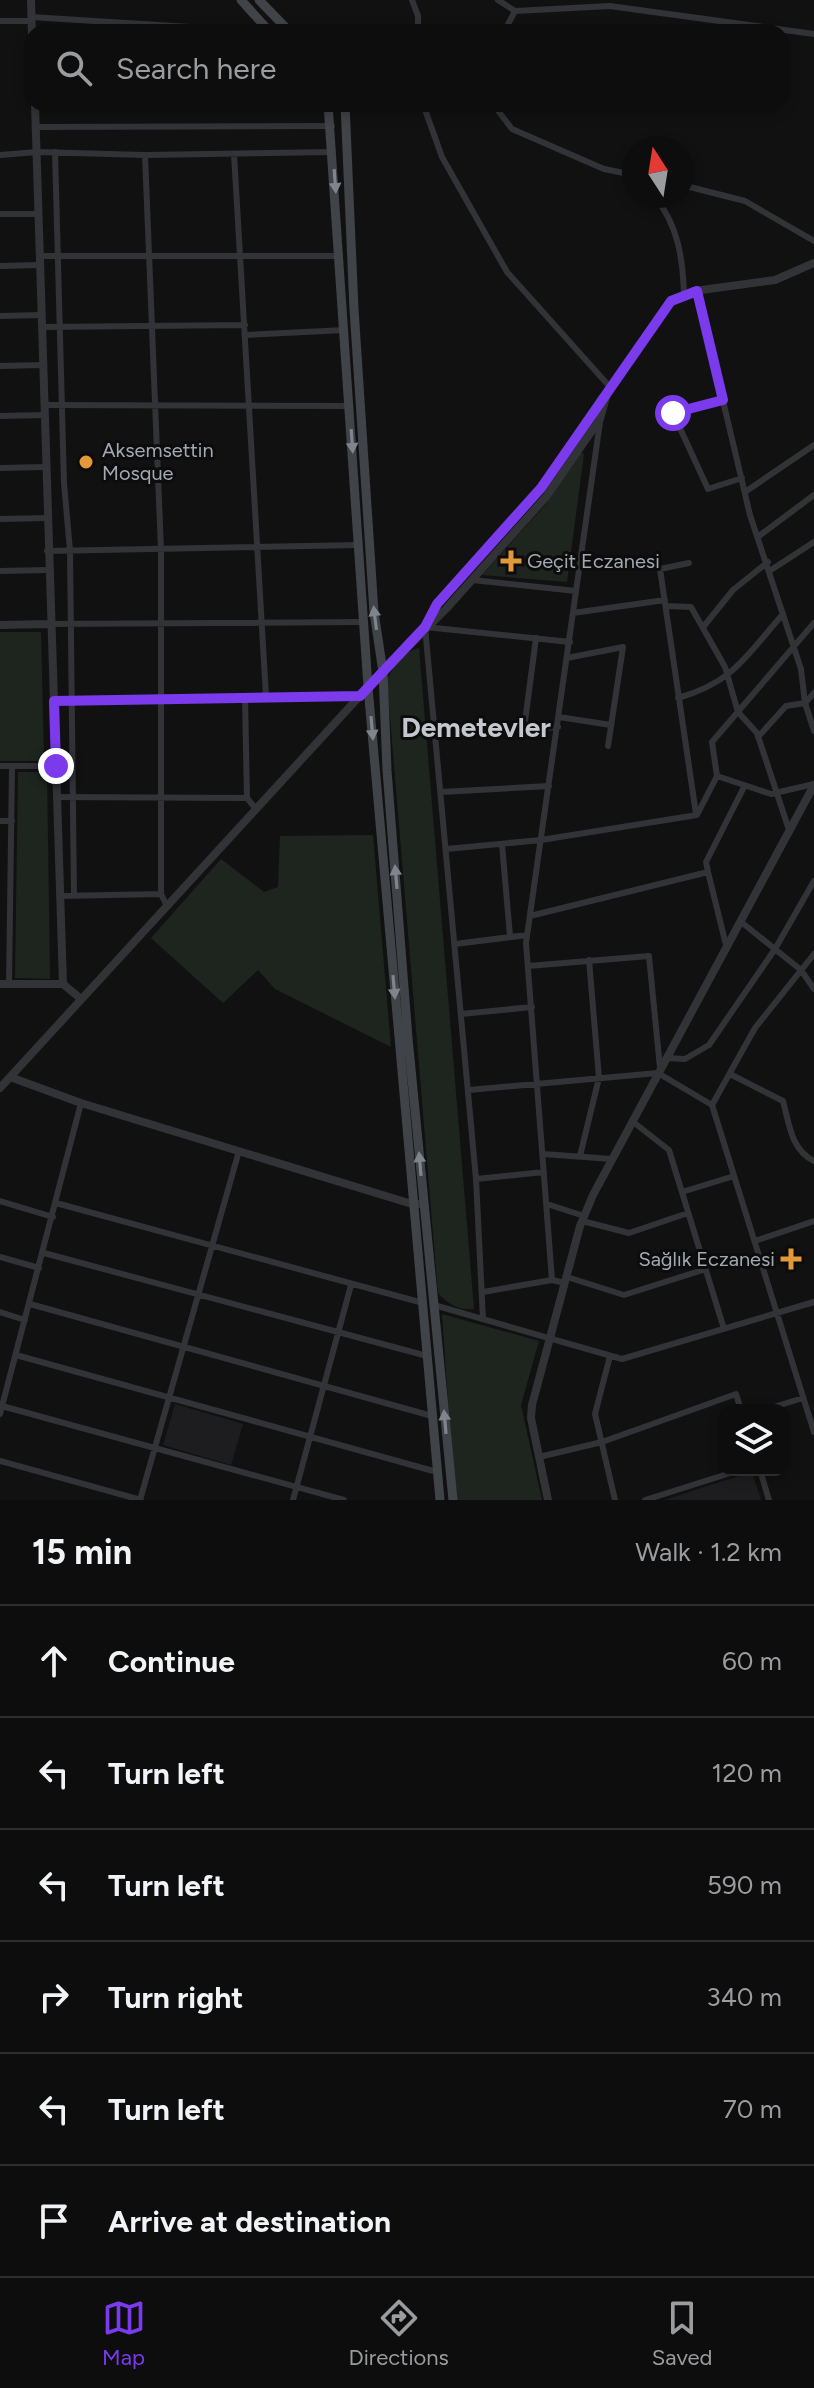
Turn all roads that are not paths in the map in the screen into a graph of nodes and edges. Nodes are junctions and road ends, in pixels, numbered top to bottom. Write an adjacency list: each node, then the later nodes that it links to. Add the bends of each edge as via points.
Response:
1 (31, 0): 7 (street)
2 (241, 0): 11 (main road)
3 (259, 0): 12 (main road)
4 (412, 0): 13 (street)
5 (498, 0): 6 (street)
6 (515, 11): 14 (street); 15 (street, via 610,6)
7 (31, 19): 8 (street); 9 (street); 10 (street)
8 (0, 21)
9 (31, 24)
10 (124, 24)
11 (263, 24)
12 (282, 24)
13 (418, 24)
14 (508, 24)
15 (741, 24)
16 (790, 31): 17 (street)
17 (814, 34)
18 (36, 112): 24 (street)
19 (329, 112): 23 (main road)
20 (345, 112): 105 (main road, one-way to 20, via 374,612)
21 (426, 112): 56 (street, via 442,157 507,272)
22 (499, 112): 31 (street, via 512,129)
23 (332, 126): 24 (street); 27 (main road)
24 (37, 127): 25 (street)
25 (37, 152): 26 (street); 29 (street); 35 (street)
26 (55, 152): 30 (street); 37 (street)
27 (334, 152): 28 (street); 40 (main road, one-way to 40)
28 (234, 154): 30 (street); 39 (street)
29 (0, 155)
30 (145, 155): 38 (street)
31 (622, 173)
32 (694, 188): 36 (street, via 745,201)
33 (665, 208): 45 (street, via 677,236)
34 (0, 214): 35 (street)
35 (39, 214): 41 (street)
36 (814, 241)
37 (57, 256): 38 (street); 41 (street); 50 (street)
38 (149, 256): 39 (street); 51 (street)
39 (242, 256): 40 (street); 48 (street)
40 (340, 256): 52 (main road)
41 (41, 260): 42 (street); 46 (street)
42 (0, 266)
43 (812, 266): 44 (street, via 775,280)
44 (697, 291): 45 (street); 57 (street)
45 (684, 295): 56 (street, via 662,311)
46 (42, 315): 47 (street); 49 (street)
47 (0, 316)
48 (245, 325): 51 (street); 53 (street)
49 (43, 327): 50 (street); 54 (street)
50 (60, 327): 51 (street); 58 (street)
51 (153, 327): 59 (street)
52 (345, 330): 53 (street); 61 (main road)
53 (245, 335): 60 (street)
54 (43, 365): 55 (street); 62 (street)
55 (0, 366)
56 (609, 389): 64 (street); 100 (street, via 541,488 437,604)
57 (723, 400): 68 (street); 68 (street, via 673,413 708,489)
58 (62, 405): 59 (street); 62 (street); 70 (street)
59 (157, 405): 60 (street); 79 (street)
60 (247, 406): 61 (street); 78 (street)
61 (350, 406): 77 (main road, one-way to 77)
62 (44, 410): 63 (street); 66 (street)
63 (0, 416)
64 (600, 419): 87 (street, via 546,497); 88 (street)
65 (814, 445): 71 (street)
66 (46, 467): 67 (street); 69 (street)
67 (0, 468)
68 (742, 478): 71 (street)
69 (46, 483): 70 (street); 73 (street)
70 (64, 483): 81 (street)
71 (745, 492): 75 (street)
72 (814, 495): 75 (street)
73 (47, 518): 74 (street); 80 (street)
74 (0, 519)
75 (759, 536): 82 (street)
76 (814, 542): 85 (street)
77 (359, 545): 78 (street); 93 (main road)
78 (257, 548): 79 (street); 92 (street)
79 (161, 550): 81 (street); 94 (street)
80 (47, 551): 81 (street); 84 (street)
81 (70, 551): 97 (street)
82 (768, 562): 85 (street); 99 (street, via 733,590)
83 (689, 563): 89 (street, via 660,569)
84 (48, 570): 86 (street); 96 (street)
85 (771, 570): 91 (street)
86 (0, 571)
87 (472, 580): 88 (street); 100 (street)
88 (576, 591): 90 (street)
89 (665, 603): 90 (street); 99 (street, via 691,607); 113 (street)
90 (573, 613): 102 (street)
91 (783, 614): 103 (street); 106 (street)
92 (261, 622): 93 (street); 94 (street); 109 (street)
93 (364, 622): 107 (main road)
94 (161, 623): 97 (street); 112 (street)
95 (814, 623): 103 (street)
96 (50, 624): 97 (street); 98 (street); 115 (street)
97 (71, 624): 114 (street)
98 (0, 625)
99 (704, 626): 106 (street)
100 (425, 627): 101 (street); 105 (street); 123 (street)
101 (536, 638): 102 (street); 121 (street)
102 (570, 642): 104 (street)
103 (794, 646): 116 (street); 117 (street)
104 (567, 658): 118 (street); 119 (street, via 623,647)
105 (383, 672): 107 (street); 198 (main road, one-way to 105)
106 (728, 678): 113 (street); 117 (street)
107 (368, 687): 110 (street); 197 (main road, one-way to 197)
108 (814, 693): 116 (street)
109 (266, 696): 110 (street); 111 (street)
110 (360, 696): 139 (street)
111 (245, 697): 112 (street); 137 (street)
112 (159, 698): 114 (street); 138 (street)
113 (678, 698): 140 (street)
114 (71, 700): 115 (street); 136 (street)
115 (54, 701): 128 (street)
116 (805, 703): 122 (street); 124 (street, via 786,706)
117 (738, 712): 124 (street); 129 (street, via 712,742)
118 (559, 717): 119 (street); 120 (street)
119 (611, 725): 125 (street)
120 (558, 727): 121 (street); 131 (street)
121 (524, 729): 123 (street)
122 (814, 731)
123 (436, 736): 133 (street)
124 (758, 737): 134 (street)
125 (608, 746)
126 (0, 766): 127 (street)
127 (12, 766): 128 (street); 142 (street)
128 (56, 766): 135 (street)
129 (717, 776): 132 (street); 140 (street)
130 (814, 784): 134 (street); 143 (street)
131 (549, 786): 133 (street); 144 (street)
132 (744, 787): 134 (street); 147 (street, via 706,862)
133 (441, 792): 146 (street)
134 (775, 793): 143 (street)
135 (57, 797): 136 (street); 153 (street)
136 (71, 798): 138 (street); 152 (street)
137 (247, 798): 138 (street); 139 (street)
138 (160, 799): 151 (street)
139 (256, 809): 154 (street)
140 (697, 815): 144 (street)
141 (0, 821): 142 (street)
142 (12, 821): 149 (street)
143 (789, 830): 156 (street)
144 (541, 840): 145 (street); 155 (street)
145 (502, 844): 146 (street); 160 (street)
146 (446, 849): 161 (street)
147 (708, 872): 155 (street); 162 (street)
148 (0, 874): 149 (street)
149 (11, 874): 158 (street)
150 (814, 881): 163 (street)
151 (161, 894): 152 (street); 154 (street)
152 (74, 895): 153 (street)
153 (60, 896): 169 (street)
154 (167, 906): 171 (street)
155 (530, 916): 159 (street)
156 (740, 921): 162 (street); 163 (street)
157 (0, 928): 158 (street)
158 (10, 928): 168 (street)
159 (527, 935): 160 (street); 166 (street)
160 (510, 936): 161 (street)
161 (455, 944): 173 (street)
162 (726, 945): 174 (street)
163 (775, 949): 167 (street); 174 (street, via 709,1045 685,1059)
164 (814, 954): 167 (street)
165 (589, 960): 166 (street); 175 (street, via 649,956); 179 (street)
166 (528, 966): 172 (street)
167 (801, 970): 170 (street); 176 (street, via 755,1028)
168 (4, 984): 169 (street)
169 (63, 984): 171 (street)
170 (814, 989)
171 (81, 999): 177 (street)
172 (532, 1007): 173 (street); 180 (street)
173 (461, 1014): 182 (street)
174 (666, 1058): 175 (street)
175 (659, 1071): 179 (street); 184 (street); 185 (street)
176 (730, 1074): 184 (street); 190 (street, via 783,1101 794,1143)
177 (10, 1077): 178 (street); 181 (street); 183 (street)
178 (0, 1078)
179 (599, 1078): 180 (street); 188 (street)
180 (538, 1084): 182 (street); 187 (street)
181 (0, 1088)
182 (469, 1090): 193 (street)
183 (81, 1103): 186 (street); 196 (street)
184 (712, 1105): 192 (street)
185 (632, 1121): 189 (street); 194 (street, via 669,1150)
186 (239, 1151): 197 (street); 205 (street)
187 (543, 1154): 188 (street); 191 (street)
188 (580, 1156): 189 (street)
189 (612, 1159): 202 (street)
190 (814, 1161)
191 (544, 1172): 193 (street); 199 (street)
192 (734, 1176): 194 (street); 204 (street)
193 (476, 1179): 213 (street)
194 (682, 1192): 200 (street)
195 (0, 1201): 201 (street)
196 (56, 1203): 201 (street); 205 (street)
197 (412, 1204): 198 (street); 216 (main road)
198 (424, 1204): 218 (main road)
199 (547, 1204): 202 (street); 210 (street)
200 (688, 1213): 202 (street, via 629,1233); 209 (street)
201 (53, 1217): 206 (street)
202 (583, 1218): 211 (street)
203 (814, 1221): 204 (street)
204 (755, 1241): 220 (street)
205 (212, 1246): 212 (street); 214 (street)
206 (44, 1253): 208 (street); 214 (street)
207 (0, 1257): 208 (street)
208 (39, 1268): 217 (street)
209 (706, 1269): 211 (street, via 624,1295); 223 (street)
210 (552, 1280): 211 (street); 213 (street)
211 (566, 1280): 225 (street)
212 (351, 1285): 216 (street); 224 (street)
213 (483, 1292): 221 (street)
214 (198, 1296): 224 (street); 226 (street)
215 (814, 1302): 220 (street)
216 (423, 1303): 228 (main road)
217 (30, 1304): 222 (street); 226 (street)
218 (434, 1305): 221 (street); 252 (main road, one-way to 218)
219 (0, 1312): 222 (street)
220 (777, 1313): 223 (street); 232 (street)
221 (483, 1319): 225 (street)
222 (25, 1320): 227 (street)
223 (724, 1329): 229 (street, via 622,1359)
224 (339, 1335): 228 (street); 230 (street)
225 (549, 1341): 229 (street); 242 (street, via 532,1405)
226 (183, 1347): 230 (street); 231 (street)
227 (16, 1355): 231 (street); 235 (street)
228 (427, 1356): 237 (main road)
229 (610, 1356): 240 (street, via 595,1414)
230 (325, 1386): 237 (street); 239 (street)
231 (169, 1397): 239 (street); 241 (street)
232 (803, 1398): 234 (street); 238 (street)
233 (739, 1404): 240 (street, via 736,1394)
234 (784, 1404)
235 (2, 1406): 236 (street); 241 (street)
236 (0, 1414)
237 (432, 1416): 244 (main road)
238 (814, 1432)
239 (311, 1437): 244 (street); 247 (street)
240 (602, 1442): 242 (street); 254 (street)
241 (155, 1447): 247 (street); 248 (street)
242 (539, 1457): 253 (street)
243 (0, 1461): 248 (street)
244 (437, 1472): 251 (main road)
245 (721, 1476): 255 (street)
246 (762, 1476): 256 (street)
247 (297, 1487): 249 (street); 250 (street)
248 (140, 1500)
249 (293, 1500)
250 (344, 1500)
251 (440, 1500)
252 (453, 1500)
253 (548, 1500)
254 (615, 1500)
255 (645, 1500)
256 (769, 1500)

